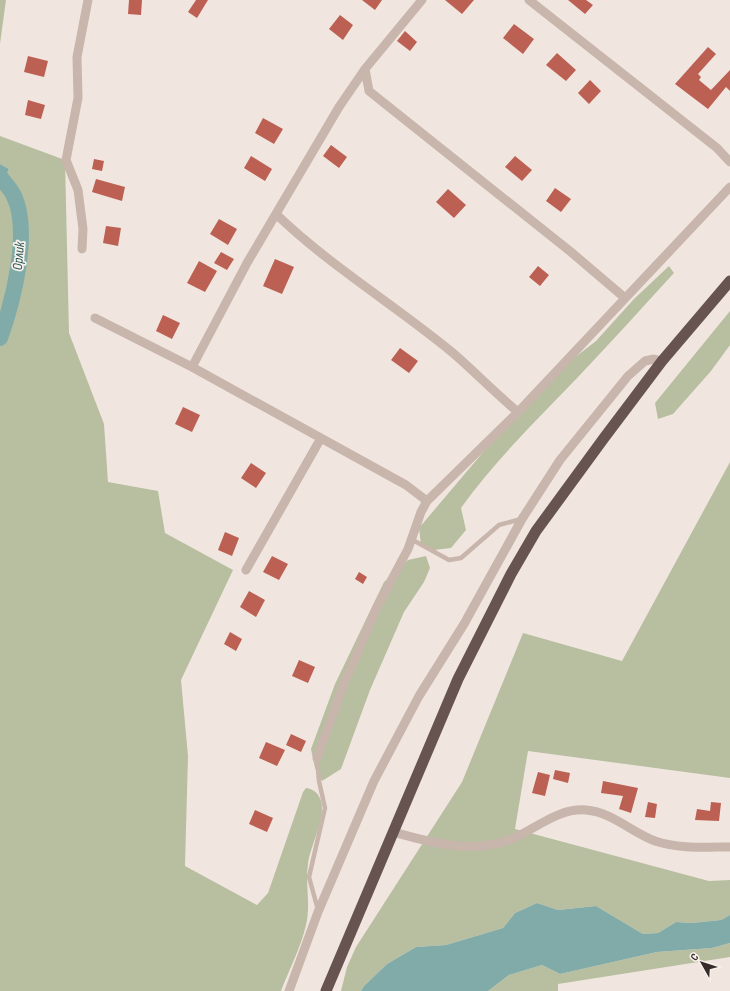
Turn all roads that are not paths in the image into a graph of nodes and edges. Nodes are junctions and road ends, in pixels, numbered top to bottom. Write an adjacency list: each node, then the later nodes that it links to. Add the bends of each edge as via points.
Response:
1 (88, 0): 8 (street, via 77,57 78,98 66,160 78,190 83,229)
2 (422, 0): 4 (street)
3 (529, 0): 5 (street, via 717,148)
4 (365, 69): 7 (street, via 339,107); 10 (street, via 369,91)
5 (730, 162)
6 (730, 188): 10 (street)
7 (276, 214): 13 (street); 14 (street, via 290,228 453,353)
8 (82, 249)
9 (730, 281): 12 (highway)
10 (625, 298): 14 (street)
11 (94, 318): 13 (street)
12 (662, 361): 17 (street, via 645,361 628,376 560,460); 21 (highway, via 568,486 511,574 458,679)
13 (192, 367): 15 (street)
14 (518, 412): 16 (street)
15 (321, 438): 16 (street, via 406,485); 19 (street)
16 (428, 501): 18 (street)
17 (522, 519): 18 (lane, via 499,525 461,558 449,560); 23 (street, via 464,624 419,696 374,781)
18 (411, 538): 20 (street, via 408,549 376,609 343,686)
19 (246, 570)
20 (317, 758): 23 (lane, via 318,781 325,808 309,877)
21 (393, 832): 22 (street, via 435,844 481,847 512,838 566,811 587,810 612,817 655,841 683,847); 25 (highway)
22 (730, 847)
23 (318, 912): 24 (street)
24 (289, 991)
25 (326, 991)

